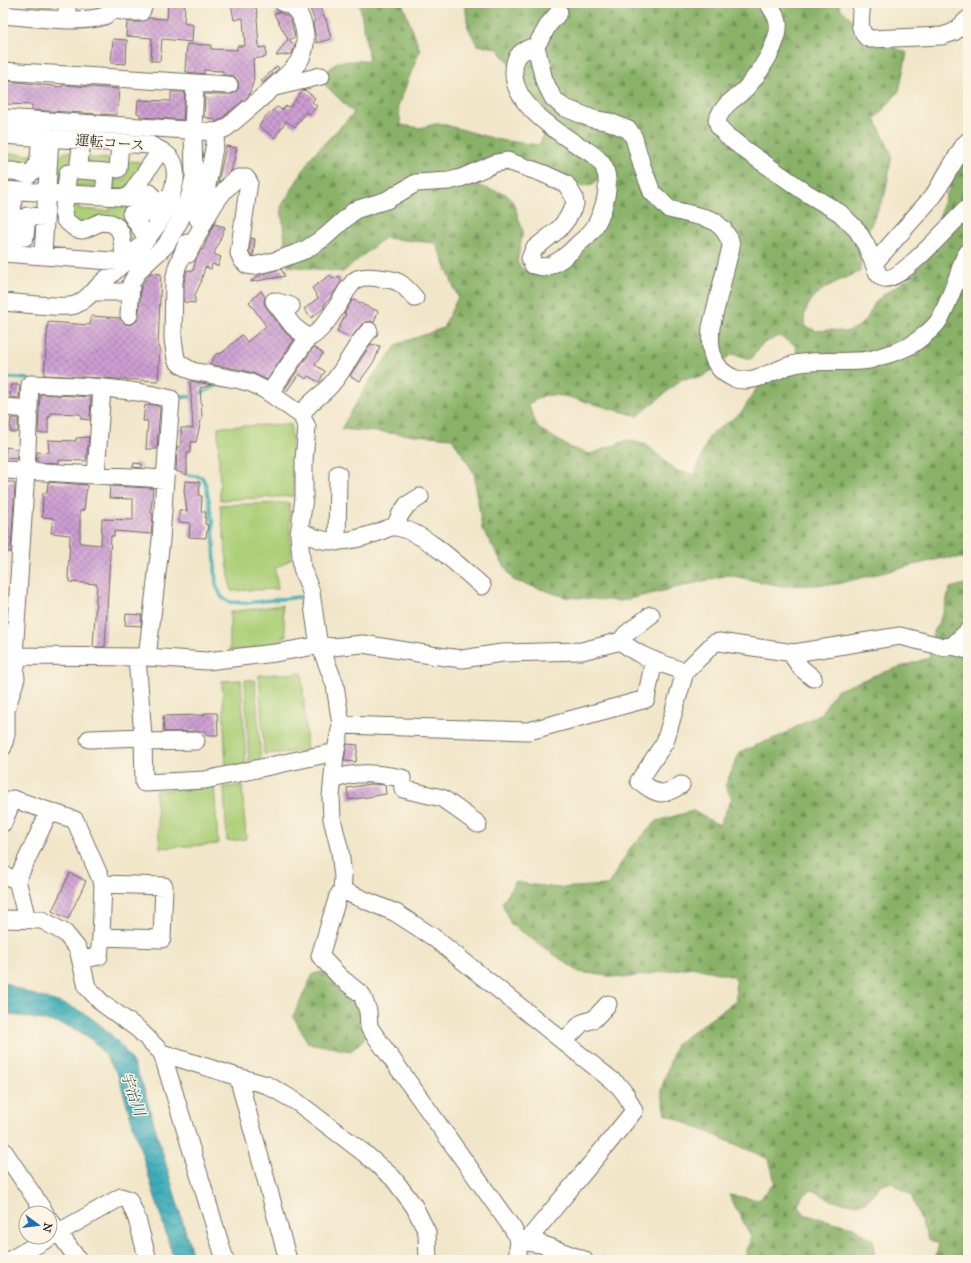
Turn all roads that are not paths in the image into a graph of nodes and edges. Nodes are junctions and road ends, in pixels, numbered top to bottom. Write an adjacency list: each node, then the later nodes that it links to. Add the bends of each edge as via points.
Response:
1 (145, 3): 5 (street, via 141,12 127,12)
2 (283, 3): 15 (street, via 290,5 302,18 305,45 301,57 293,68)
3 (768, 3): 41 (street, via 778,21 774,42 767,59 747,86 723,108 717,120 719,127 745,150 840,213 857,230)
4 (862, 3): 9 (street, via 860,24 866,37 870,39 942,36 954,32)
5 (114, 6): 7 (street, via 105,15 84,20)
6 (9, 11): 7 (street)
7 (67, 11)
8 (559, 12): 10 (street)
9 (968, 19)
10 (536, 46): 37 (street, via 544,80 553,98 563,107 629,130 652,192 669,209 714,221 730,240 731,247 710,326 710,340 716,362 723,372 734,378 743,381 754,379 802,363 869,360 906,349 938,323); 38 (street, via 524,50 517,57 514,75 519,93 536,114 556,131 598,158 607,175 601,214 593,229 569,254 548,266 540,267 533,265 530,258 534,249 559,229 567,219 575,204 572,191 566,184 507,161 449,181 416,183 387,200 355,210 325,238 305,250 254,266 247,265 239,253 249,182 246,178 238,178 229,184 208,214 188,254)
11 (3, 71): 13 (street)
12 (321, 76): 15 (street)
13 (195, 83): 14 (street); 17 (street)
14 (229, 85)
15 (273, 88): 18 (street, via 226,128)
16 (3, 118): 17 (street)
17 (193, 130): 18 (street); 43 (street, via 194,177 190,195 166,245 135,276)
18 (217, 132): 38 (street, via 204,202)
19 (3, 135): 20 (street, 運転コース)
20 (45, 138): 21 (street, 運転コース); 26 (street, via 39,163 29,175 14,170); 29 (street)
21 (82, 140): 23 (street, 運転コース); 31 (street, via 78,170 106,172)
22 (968, 141): 41 (street, via 934,195)
23 (120, 143): 24 (street, 運転コース, via 150,145); 25 (street)
24 (160, 151): 32 (street, 運転コース, via 166,152 175,167 176,176); 32 (street, via 133,191)
25 (118, 169)
26 (3, 171)
27 (68, 173): 30 (street)
28 (8, 190): 29 (street); 36 (street)
29 (47, 193): 30 (street); 34 (street)
30 (65, 194): 31 (street); 40 (street, via 65,220 76,230 83,230 101,222 111,223 117,227 121,233)
31 (104, 196): 32 (street)
32 (169, 202): 35 (street, 運転コース); 35 (street, via 131,214)
33 (968, 208): 41 (street, via 925,252 895,275 887,279 879,276)
34 (45, 217): 36 (street, via 27,216 25,237); 39 (street)
35 (147, 238): 40 (street, 運転コース)
36 (5, 248): 39 (street)
37 (968, 252)
38 (183, 254): 51 (street, via 174,281 173,339 176,359 192,371 251,383)
39 (43, 255): 40 (street)
40 (125, 262): 42 (street, 運転コース)
41 (874, 264)
42 (92, 292): 43 (street); 45 (street, 運転コース, via 79,304 67,307)
43 (130, 292): 47 (street)
44 (415, 298): 49 (street, via 404,284 398,282 366,277 356,279 326,322 314,336)
45 (3, 302)
46 (291, 306): 49 (street, via 274,301 293,326)
47 (129, 315)
48 (369, 331): 54 (street, via 360,340 336,380 303,410)
49 (308, 338): 51 (street)
50 (102, 388): 53 (street, via 30,384); 58 (street); 59 (street, via 148,393 170,399)
51 (270, 392): 54 (street)
52 (3, 407): 53 (street)
53 (29, 409): 56 (street)
54 (301, 415): 62 (street, via 307,427)
55 (3, 470): 56 (street)
56 (26, 471): 58 (street); 71 (street)
57 (338, 474): 63 (street)
58 (96, 475): 59 (street)
59 (165, 479): 72 (street, via 161,540)
60 (420, 497): 61 (street, via 407,505)
61 (395, 527): 63 (street, via 367,537); 64 (street, via 414,533 432,544)
62 (300, 530): 63 (street, via 320,540); 68 (street, via 302,568 311,592 318,640)
63 (337, 542)
64 (482, 586)
65 (651, 615): 67 (street, via 626,634)
66 (968, 631): 69 (street)
67 (621, 641): 68 (street, via 582,651 502,653 462,659 363,644 332,647); 73 (street)
68 (321, 645): 72 (street, via 207,662); 76 (street, via 335,685)
69 (960, 648): 70 (street, via 944,647 900,636)
70 (794, 653): 74 (street, via 714,643); 75 (street, via 794,658 801,668)
71 (12, 654): 72 (street); 80 (street, via 16,678 6,710)
72 (142, 657): 78 (street)
73 (654, 660): 74 (street); 76 (street, via 646,699 529,731)
74 (685, 672): 83 (street, via 665,742 639,781 660,794)
75 (813, 678)
76 (341, 725): 81 (street)
77 (89, 739): 78 (street)
78 (143, 740): 79 (street); 81 (street, via 144,783 206,780 326,754)
79 (196, 741)
80 (3, 747)
81 (335, 755): 82 (street)
82 (334, 780): 86 (street, via 364,774 402,778 404,789 442,798); 89 (street, via 332,819 340,851)
83 (681, 785)
84 (49, 812): 85 (street, via 13,799); 87 (street); 88 (street, via 75,820)
85 (3, 823)
86 (478, 824)
87 (10, 878): 91 (street)
88 (102, 884): 92 (street); 92 (street, via 164,886 162,939)
89 (342, 890): 95 (street, via 396,913 433,937); 102 (street, via 320,956 362,995 368,1011 369,1027)
90 (3, 919): 91 (street)
91 (27, 919): 93 (street, via 42,920 65,933 78,948)
92 (101, 937): 93 (street, via 99,956)
93 (81, 960): 96 (street, via 86,987 102,1003 138,1029)
94 (608, 1004): 95 (street, via 594,1019 582,1023)
95 (564, 1041): 102 (street, via 619,1086 634,1111)
96 (162, 1053): 97 (street); 107 (street)
97 (238, 1077): 108 (street); 109 (street, via 267,1085 298,1102 393,1178 414,1206 426,1232)
98 (3, 1150): 99 (street)
99 (40, 1205)
100 (58, 1225): 106 (street, via 121,1197 124,1198 129,1200 137,1219)
101 (58, 1230): 105 (street)
102 (523, 1242): 110 (street, via 518,1248); 111 (street, via 541,1244)
103 (30, 1245): 104 (street)
104 (10, 1260)
105 (78, 1260)
106 (148, 1260)
107 (225, 1260)
108 (288, 1260)
109 (428, 1260)
110 (518, 1260)
111 (584, 1260)

